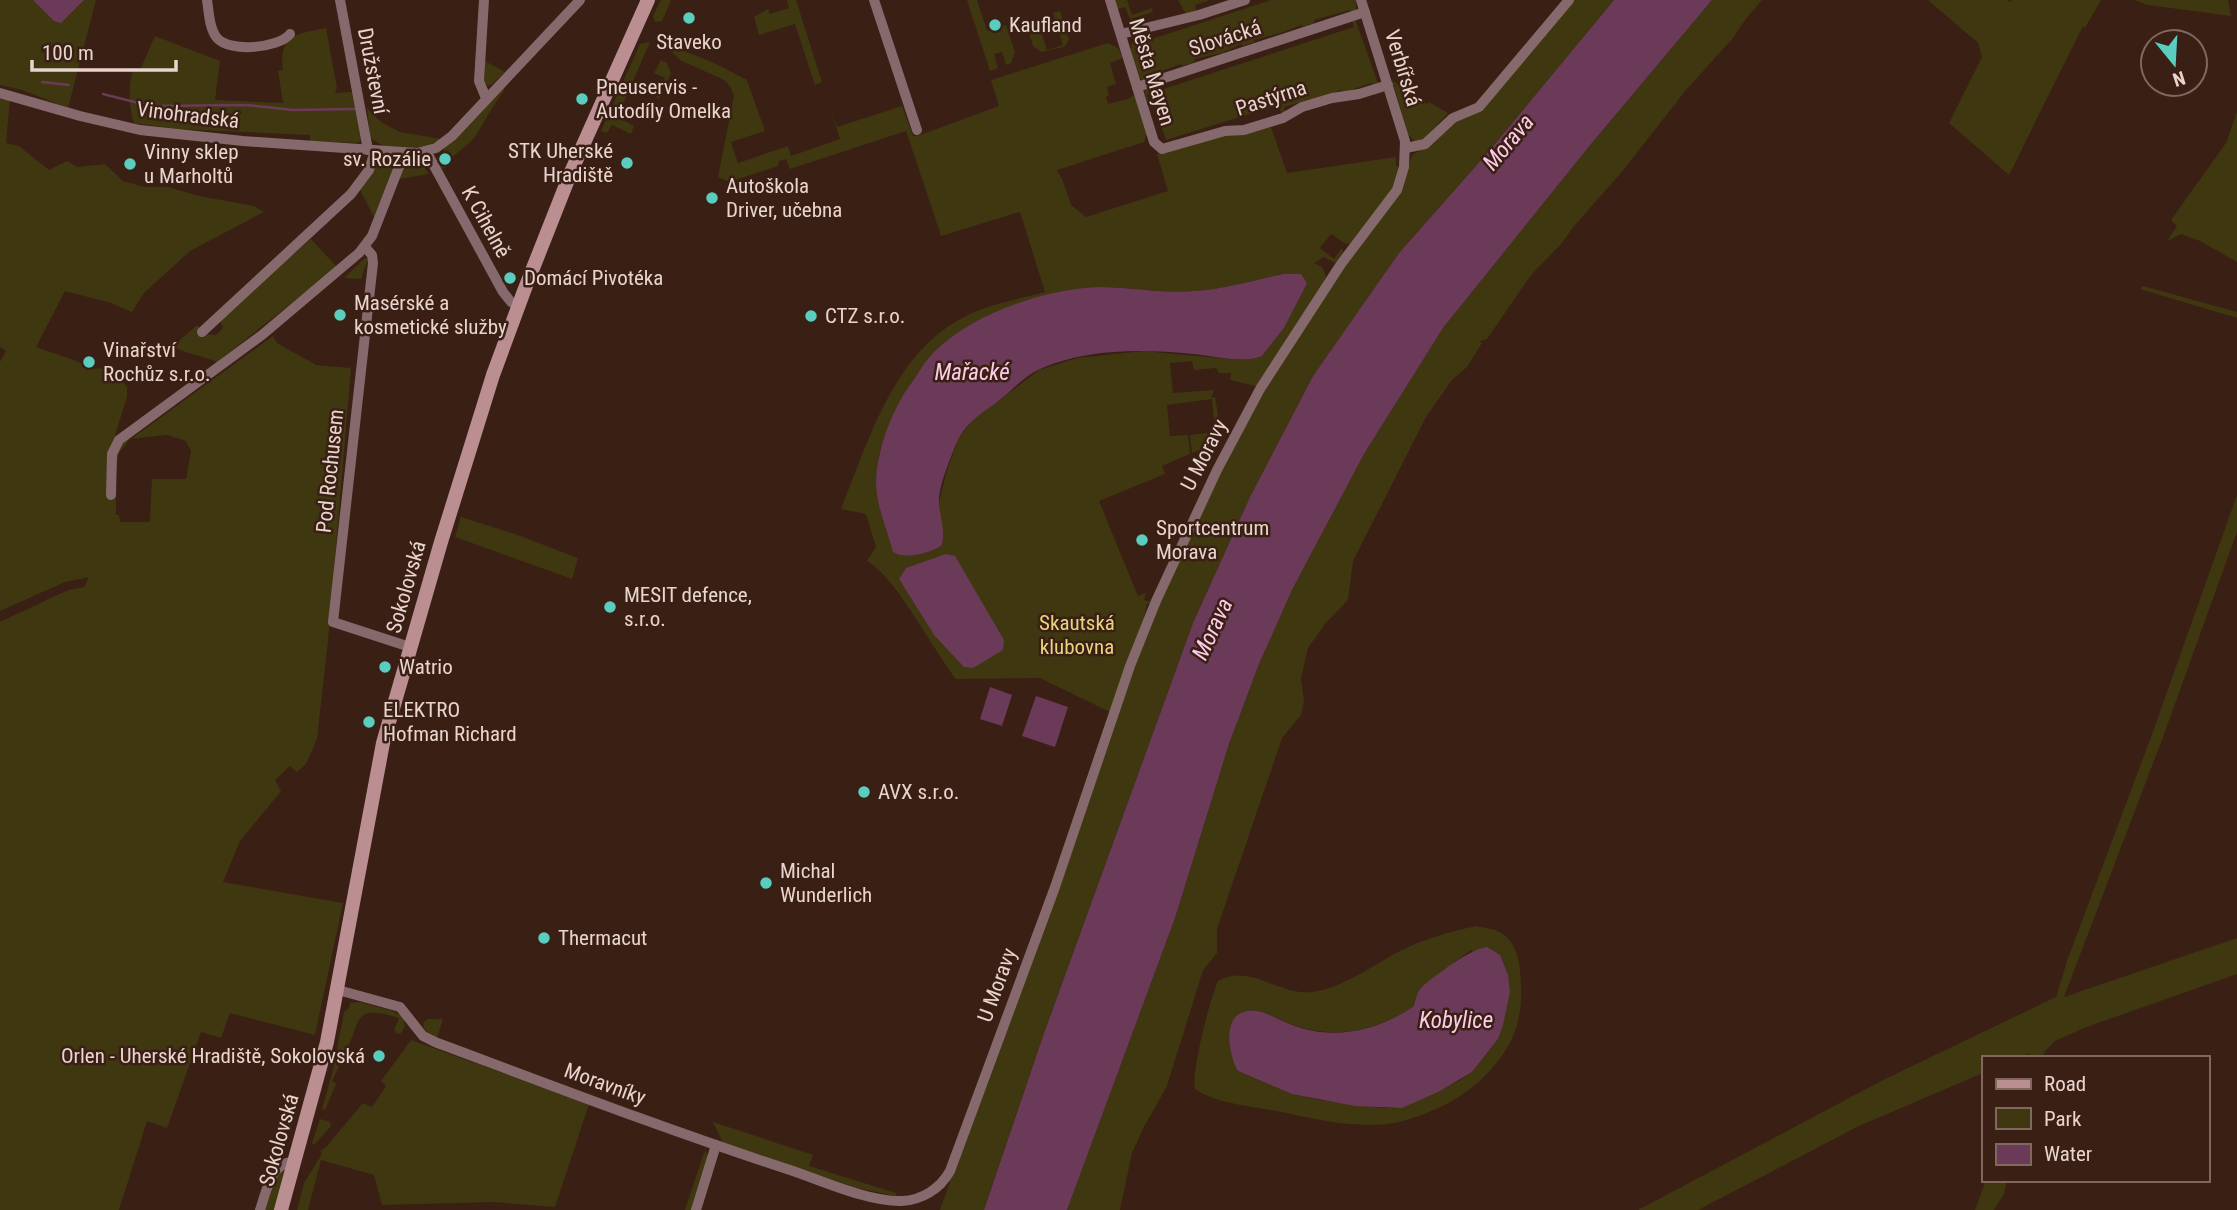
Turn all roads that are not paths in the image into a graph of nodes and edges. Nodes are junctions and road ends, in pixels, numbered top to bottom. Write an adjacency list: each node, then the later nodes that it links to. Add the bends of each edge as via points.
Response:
1 (206, 0): 12 (street, via 214,32 226,45 243,48 285,40)
2 (340, 0): 21 (street, Družstevní)
3 (484, 0): 17 (street, via 479,81)
4 (580, 0): 17 (street, Vinohradská)
5 (648, 0): 25 (main road, Sokolovská, via 571,172)
6 (874, 0): 18 (street)
7 (1110, 0): 13 (street, Města Mayen)
8 (1245, 0): 13 (street, Slovácká)
9 (1361, 0): 11 (street, Verbířská)
10 (1569, 0): 19 (street, via 1479,107 1453,118 1425,144)
11 (1365, 12): 14 (street, Verbířská); 15 (street, Slovácká)
12 (290, 34)
13 (1121, 34): 15 (street, Města Mayen)
14 (1388, 85): 19 (street, Verbířská); 20 (street, Pastýrna)
15 (1137, 87): 20 (street, Města Mayen, via 1154,142)
16 (0, 93): 21 (street, Vinohradská, via 140,130)
17 (486, 98): 22 (street, Vinohradská, via 452,136)
18 (917, 131)
19 (1406, 148): 32 (street, U Moravy, via 1397,190 1341,264 1261,389 1161,590 950,1171 937,1188 918,1198)
20 (1166, 149)
21 (371, 150): 23 (street, Vinohradská); 26 (street, via 369,170 351,194)
22 (426, 151): 23 (street, Vinohradská); 25 (street, K Cihelně, via 502,292)
23 (404, 154): 24 (street)
24 (365, 247): 27 (street, via 262,335 119,440 112,454); 28 (street, Pod Rochusem, via 373,263 333,622)
25 (518, 306): 28 (main road, Sokolovská)
26 (202, 332)
27 (111, 495)
28 (410, 647): 29 (main road, Sokolovská, via 376,772)
29 (338, 990): 30 (street, Moravníky, via 400,1007 421,1033 435,1042); 31 (main road, Sokolovská)
30 (716, 1145): 32 (street, Moravníky); 35 (street)
31 (295, 1162): 33 (street, via 285,1162 276,1170); 34 (main road, Sokolovská)
32 (872, 1197)
33 (260, 1210)
34 (281, 1210)
35 (696, 1210)

